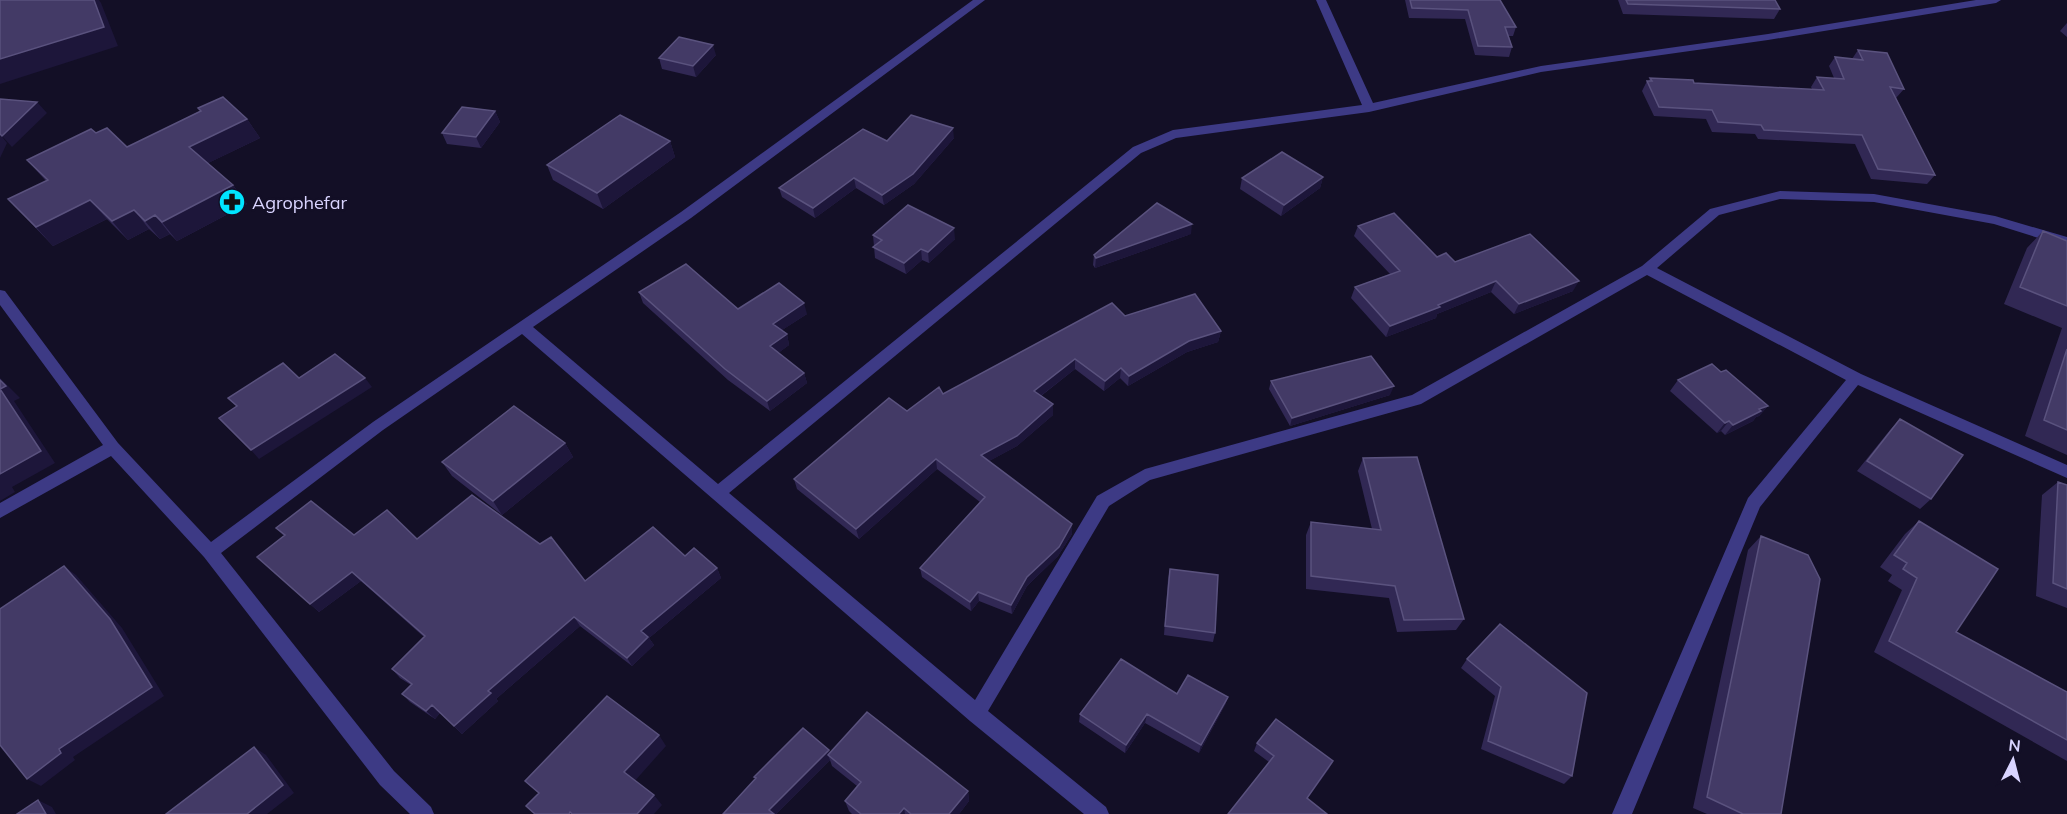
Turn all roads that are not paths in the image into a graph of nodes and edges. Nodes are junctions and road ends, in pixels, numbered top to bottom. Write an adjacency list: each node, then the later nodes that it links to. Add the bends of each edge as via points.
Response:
1 (980, 0): 8 (street, via 686,215)
2 (1321, 0): 4 (street)
3 (1996, 0): 4 (street, via 1540,69)
4 (1369, 108): 12 (street, via 1173,134 1137,150)
5 (2067, 242): 6 (street, via 1995,220 1874,198 1780,195 1714,212)
6 (1647, 269): 9 (street); 15 (street, via 1416,400 1145,475 1102,501)
7 (0, 295): 10 (street)
8 (522, 326): 12 (street); 14 (street, via 378,426)
9 (1856, 378): 11 (street); 18 (street, via 1754,503)
10 (113, 447): 13 (street); 14 (street)
11 (2067, 472)
12 (718, 492): 15 (street)
13 (0, 511)
14 (210, 552): 16 (street, via 387,778)
15 (976, 715): 17 (street)
16 (424, 814)
17 (1099, 814)
18 (1622, 814)

